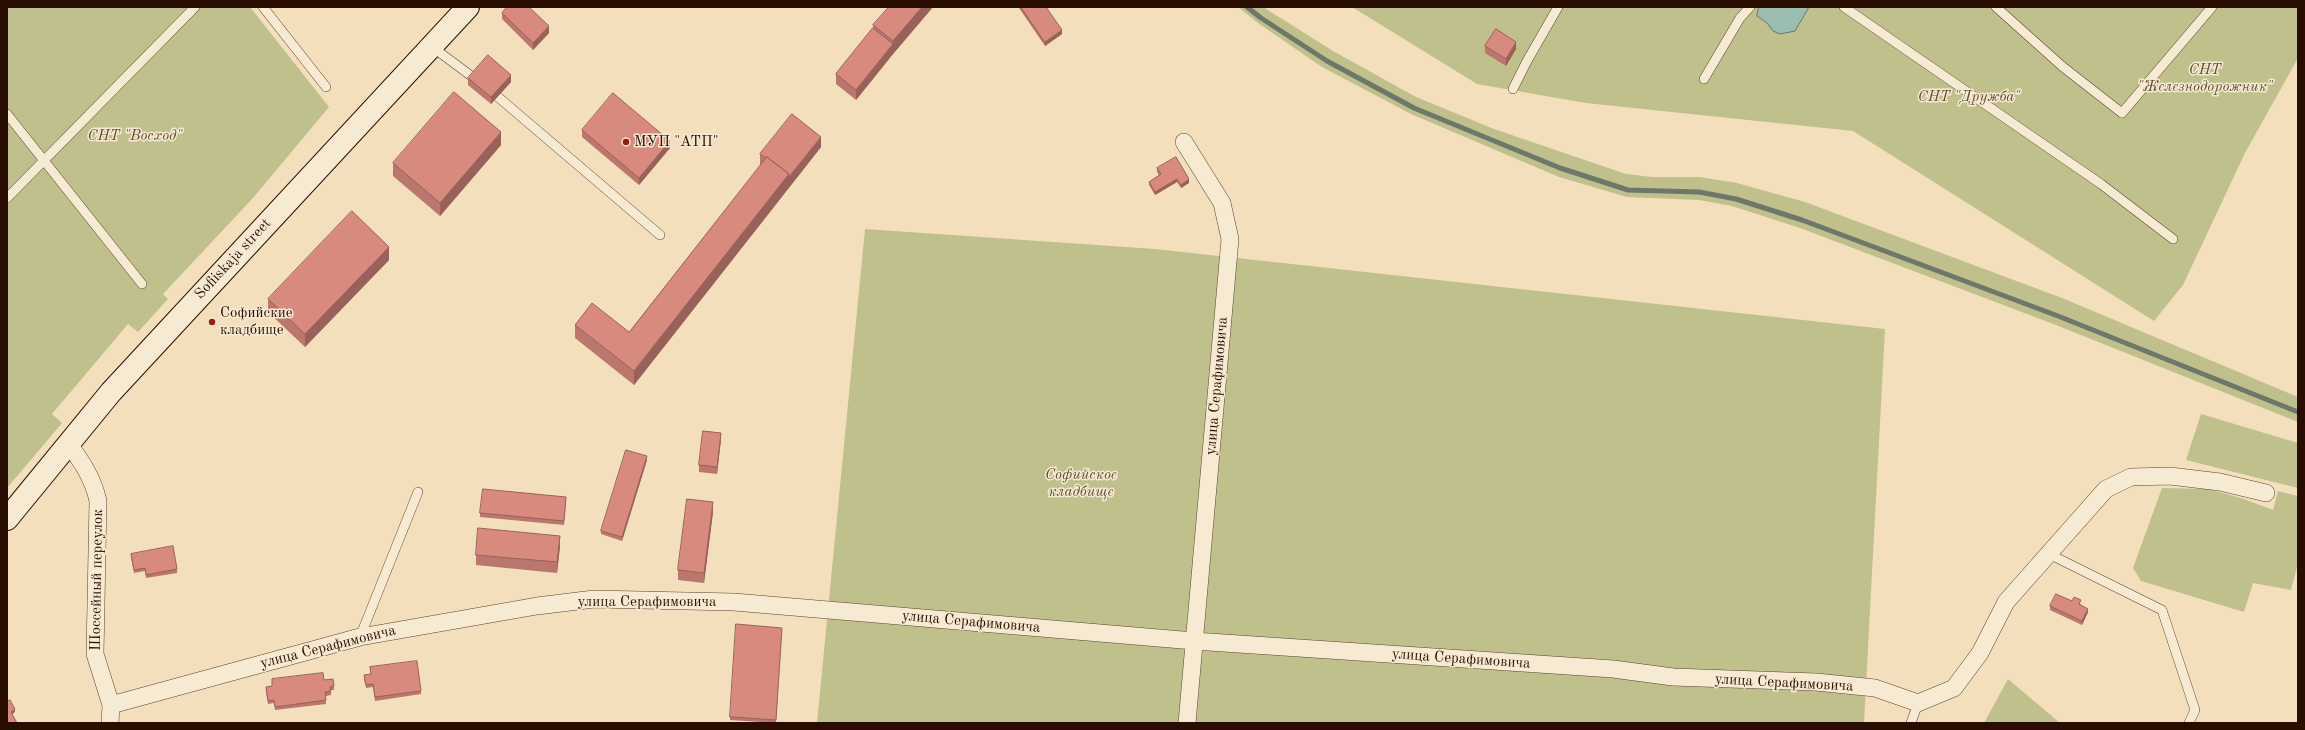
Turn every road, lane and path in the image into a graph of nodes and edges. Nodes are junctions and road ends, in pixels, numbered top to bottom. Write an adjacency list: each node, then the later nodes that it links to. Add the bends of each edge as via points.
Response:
1 (195, 7): 17 (lane)
2 (263, 7): 12 (lane)
3 (468, 7): 9 (main road, Sofiiskaja street)
4 (1558, 7): 13 (lane)
5 (1750, 7): 11 (lane, via 1740,18)
6 (1844, 7): 20 (lane, via 2101,184)
7 (1996, 7): 8 (lane, via 2063,67 2122,113)
8 (2212, 7)
9 (431, 46): 10 (lane); 22 (main road, Sofiiskaja street, via 182,314)
10 (474, 78)
11 (1704, 79)
12 (326, 87)
13 (1514, 89)
14 (498, 97): 19 (lane)
15 (7, 114): 17 (lane)
16 (1184, 142): 28 (street, улица Серафимовича, via 1222,203 1230,239)
17 (43, 160): 18 (lane); 21 (lane)
18 (7, 198)
19 (660, 235)
20 (2173, 239)
21 (142, 284)
22 (68, 443): 25 (main road, Sofiiskaja street); 30 (street, Шоссейный переулок, via 86,468 95,486 98,501 95,654)
23 (418, 492): 27 (lane)
24 (2266, 493): 26 (street, via 2220,482 2170,476 2130,477 2106,489)
25 (9, 512)
26 (2049, 554): 29 (street, via 2006,602 1980,653 1954,688); 34 (lane, via 2162,610 2195,710)
27 (360, 637): 28 (street, улица Серафимовича, via 537,606 594,599 734,602); 30 (street, улица Серафимовича)
28 (1194, 641): 29 (street, улица Серафимовича, via 1612,669 1673,677 1816,682 1875,688); 32 (street, улица Серафимовича)
29 (1918, 703): 33 (lane)
30 (111, 705): 31 (street, Шоссейный переулок)
31 (110, 723)
32 (1187, 723)
33 (1911, 723)
34 (2189, 723)

